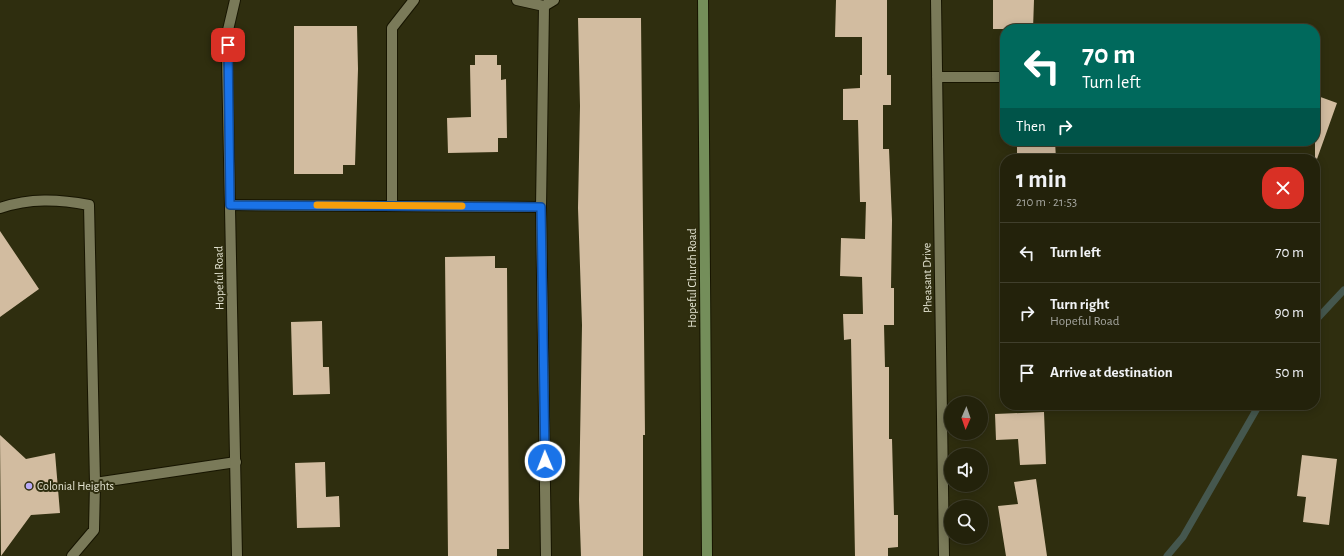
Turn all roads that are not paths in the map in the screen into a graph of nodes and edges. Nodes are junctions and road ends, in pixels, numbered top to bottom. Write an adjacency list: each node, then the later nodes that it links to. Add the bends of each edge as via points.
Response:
1 (235, 0): 10 (street, Hopeful Road, via 228,30 227,59)
2 (414, 0): 11 (street, via 392,28)
3 (517, 0): 7 (street)
4 (554, 0): 7 (street)
5 (703, 0): 19 (main road, Hopeful Church Road)
6 (936, 0): 8 (street, Pheasant Drive)
7 (544, 6): 12 (street)
8 (937, 77): 9 (street); 20 (street, Pheasant Drive)
9 (1000, 77)
10 (230, 205): 11 (street); 14 (street, Hopeful Road)
11 (392, 205): 12 (street)
12 (541, 207): 18 (street)
13 (0, 208): 15 (street, via 19,201 61,200 89,205)
14 (236, 462): 15 (street); 17 (street, Hopeful Road)
15 (95, 483): 16 (street, via 94,530)
16 (72, 556)
17 (237, 556)
18 (546, 556)
19 (707, 556)
20 (944, 556)

